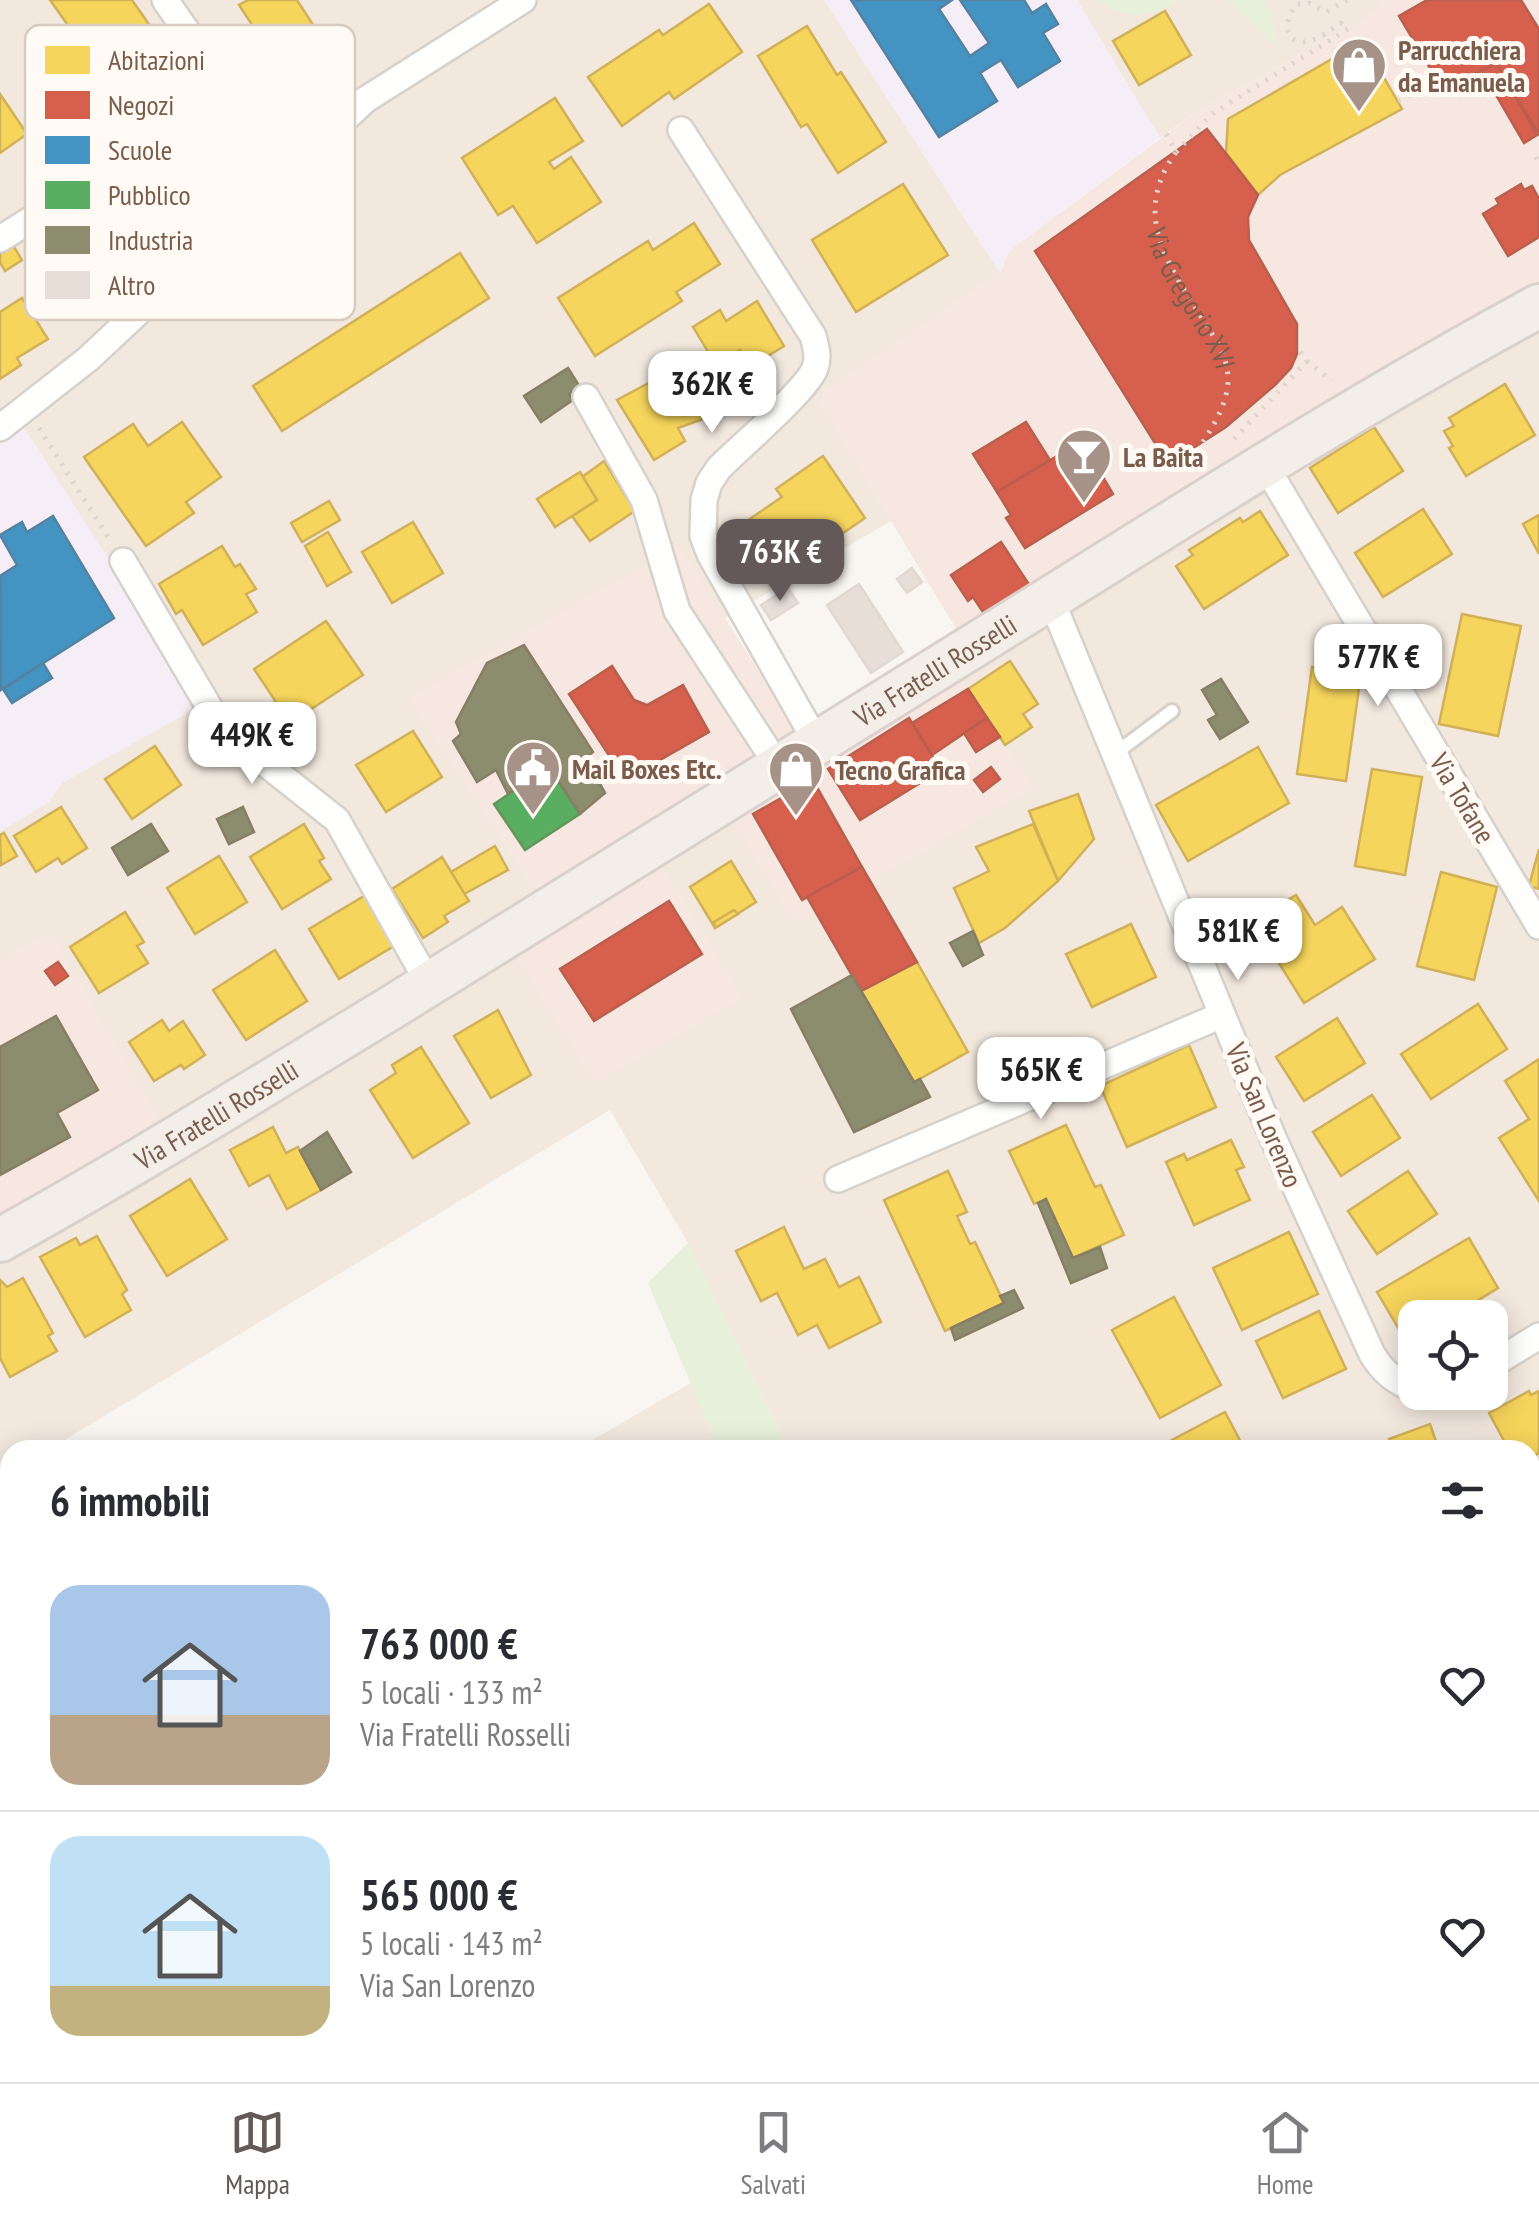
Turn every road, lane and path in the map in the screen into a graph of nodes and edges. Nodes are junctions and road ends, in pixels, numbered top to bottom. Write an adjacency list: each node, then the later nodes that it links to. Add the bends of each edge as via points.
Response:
1 (166, 0): 4 (street)
2 (523, 0): 7 (street)
3 (1348, 0): 10 (path, via 1326,12 1297,4 1286,26 1300,42 1341,22 1348,29 1212,114)
4 (183, 25)
5 (1436, 80): 6 (path)
6 (1398, 101)
7 (355, 111)
8 (681, 130): 25 (street, via 817,348 806,382 719,468 701,517 710,554)
9 (1166, 134): 10 (path)
10 (1176, 152): 21 (path, Via Gregorio XVI, via 1160,181 1157,232 1172,272 1221,351 1228,378 1223,407 1192,460)
11 (25, 223): 12 (street)
12 (0, 239)
13 (1539, 306): 19 (main road)
14 (131, 320): 17 (street)
15 (1298, 348): 20 (path, via 1308,361 1236,436 1220,463)
16 (586, 397): 27 (street, via 644,500 677,611)
17 (26, 408): 18 (street); 22 (path)
18 (0, 428)
19 (1265, 465): 20 (main road); 28 (street, Via Tofane)
20 (1212, 497): 21 (main road)
21 (1172, 520): 23 (main road)
22 (122, 561): 29 (street, via 222,729 337,820)
23 (1050, 598): 25 (main road, Via Fratelli Rosselli); 26 (street, Via San Lorenzo)
24 (1172, 712): 26 (lane)
25 (817, 742): 27 (main road, Via Fratelli Rosselli)
26 (1113, 754): 30 (street, Via San Lorenzo)
27 (780, 768): 29 (main road, Via Fratelli Rosselli)
28 (1539, 926)
29 (429, 984): 32 (main road, Via Fratelli Rosselli)
30 (1222, 1015): 31 (street); 35 (street, Via San Lorenzo, via 1372,1354)
31 (838, 1178)
32 (0, 1240)
33 (1539, 1336): 34 (street)
34 (1508, 1355)
35 (1398, 1382)

